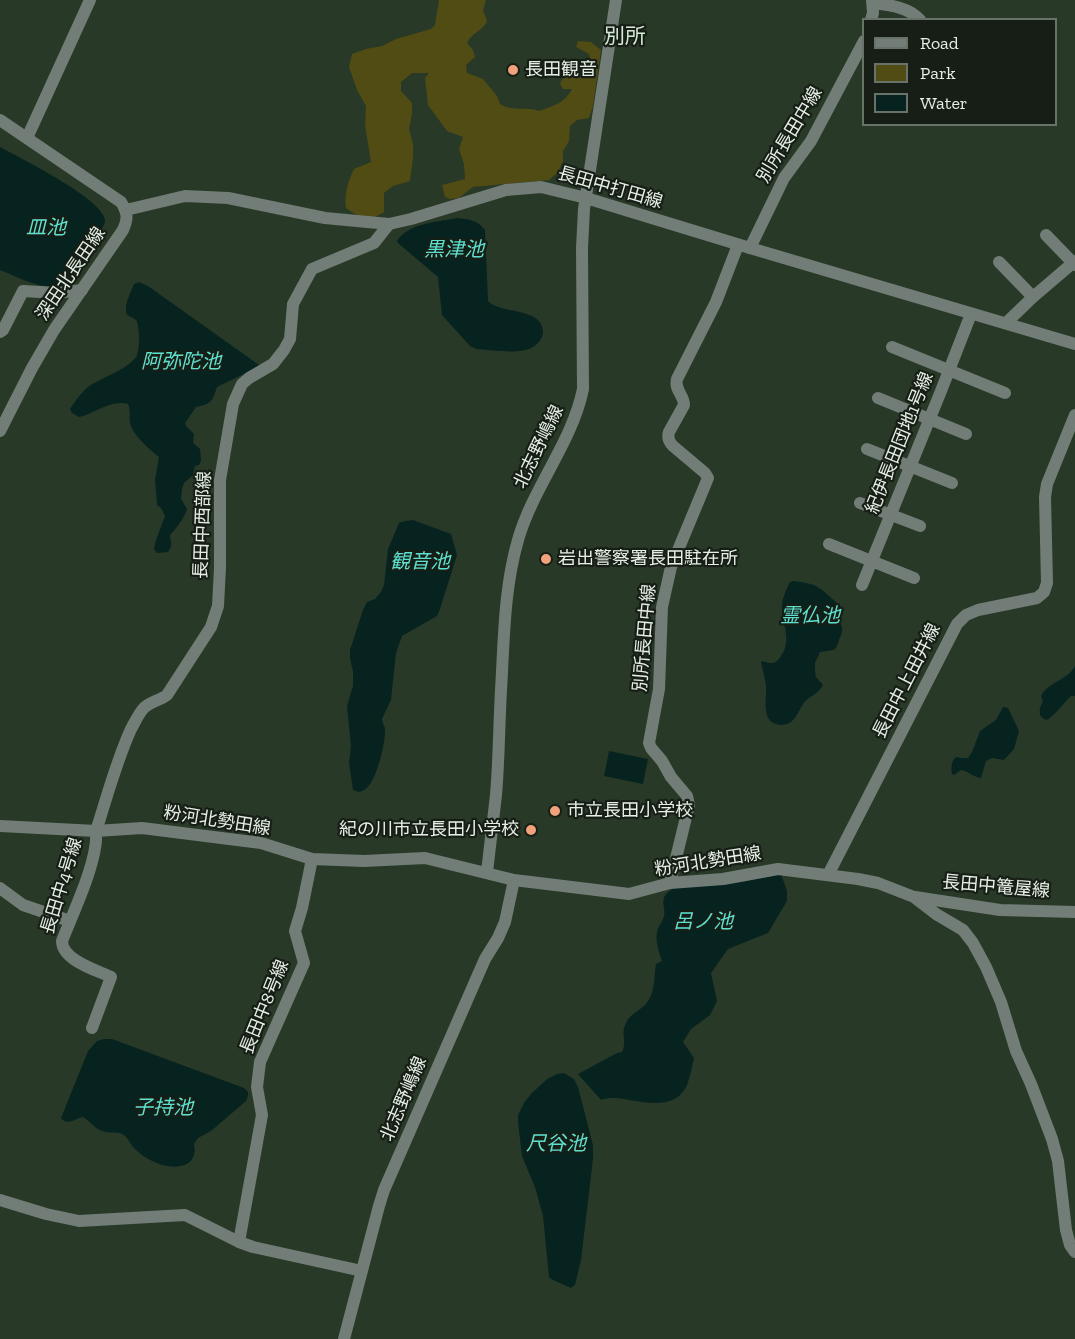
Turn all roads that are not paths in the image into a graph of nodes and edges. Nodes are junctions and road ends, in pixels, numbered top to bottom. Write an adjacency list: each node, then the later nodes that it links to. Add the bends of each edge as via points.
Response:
1 (90, 0): 8 (street)
2 (615, 1): 9 (street, 北志野嶋線)
3 (873, 1): 4 (street); 5 (street)
4 (871, 18)
5 (918, 18)
6 (862, 45): 13 (street, 別所長田中線, via 811,141 784,178)
7 (0, 120): 8 (street)
8 (27, 138): 10 (street, via 112,195)
9 (586, 198): 11 (street, 長田中打田線, via 541,187 506,190); 13 (street, 長田中打田線); 43 (street, 北志野嶋線, via 582,248 583,389 571,427 535,495 518,539 509,582)
10 (126, 210): 11 (street, 長田中打田線, via 185,196 228,198 325,218); 16 (street, 深田北長田線, via 123,231)
11 (389, 224): 41 (street, 長田中西部線, via 375,243 312,269 293,304 290,339 284,350 273,364 242,384 233,404 220,480 218,606 211,627 167,696 148,704 138,716 123,747)
12 (1046, 235): 15 (street)
13 (744, 247): 18 (street, 長田中打田線); 46 (street, 別所長田中線, via 677,379 684,405 668,436 669,442 708,478 666,588 659,688 649,743 687,796 689,805)
14 (999, 262): 17 (street)
15 (1074, 263): 17 (street)
16 (82, 290): 20 (street, via 23,291); 28 (street, 深田北長田線, via 54,330)
17 (1033, 297): 19 (street)
18 (970, 314): 19 (street, 長田中打田線); 23 (street, 紀伊長田団地1号線)
19 (1006, 323): 21 (street, 長田中打田線)
20 (0, 332)
21 (1075, 344)
22 (892, 347): 23 (street)
23 (949, 370): 24 (street); 27 (street, 紀伊長田団地1号線)
24 (1005, 393)
25 (878, 398): 27 (street)
26 (1075, 415): 44 (street, 長田中上田井線, via 1046,491 1044,592 1037,598 978,610 957,624)
27 (930, 419): 29 (street); 31 (street, 紀伊長田団地1号線)
28 (0, 431)
29 (966, 434)
30 (867, 449): 31 (street)
31 (910, 466): 32 (street); 34 (street, 紀伊長田団地1号線)
32 (952, 483)
33 (860, 503): 34 (street)
34 (890, 515): 35 (street); 37 (street, 紀伊長田団地1号線)
35 (920, 526)
36 (830, 544): 37 (street)
37 (871, 561): 38 (street); 39 (street, 紀伊長田団地1号線)
38 (914, 578)
39 (862, 585)
40 (0, 826): 41 (street, 粉河北勢田線)
41 (96, 831): 42 (street, 粉河北勢田線, via 142,828 261,843); 50 (street, 長田中4号線, via 90,870)
42 (312, 859): 43 (street, 粉河北勢田線, via 425,858); 53 (street, 長田中8号線, via 295,931 304,963 260,1062 257,1087 262,1115)
43 (487, 872): 45 (street, 粉河北勢田線)
44 (828, 875): 46 (street, 粉河北勢田線, via 778,869); 48 (street, 粉河北勢田線, via 878,883)
45 (514, 880): 46 (street, 粉河北勢田線, via 629,894); 55 (street, 北志野嶋線, via 506,922 480,970 384,1190)
46 (670, 883)
47 (0, 888): 50 (street, via 23,905)
48 (914, 897): 49 (street, 長田中篭屋線, via 1000,910); 54 (street, 粉河北勢田線, via 963,930 1002,1002 1016,1051 1052,1139 1066,1230)
49 (1075, 912)
50 (70, 921): 51 (street, 長田中4号線, via 64,951 111,977)
51 (92, 1028)
52 (0, 1200): 53 (street, via 79,1221 185,1215)
53 (239, 1242): 55 (street)
54 (1075, 1252)
55 (362, 1271): 56 (street, 北志野嶋線)
56 (344, 1339)

